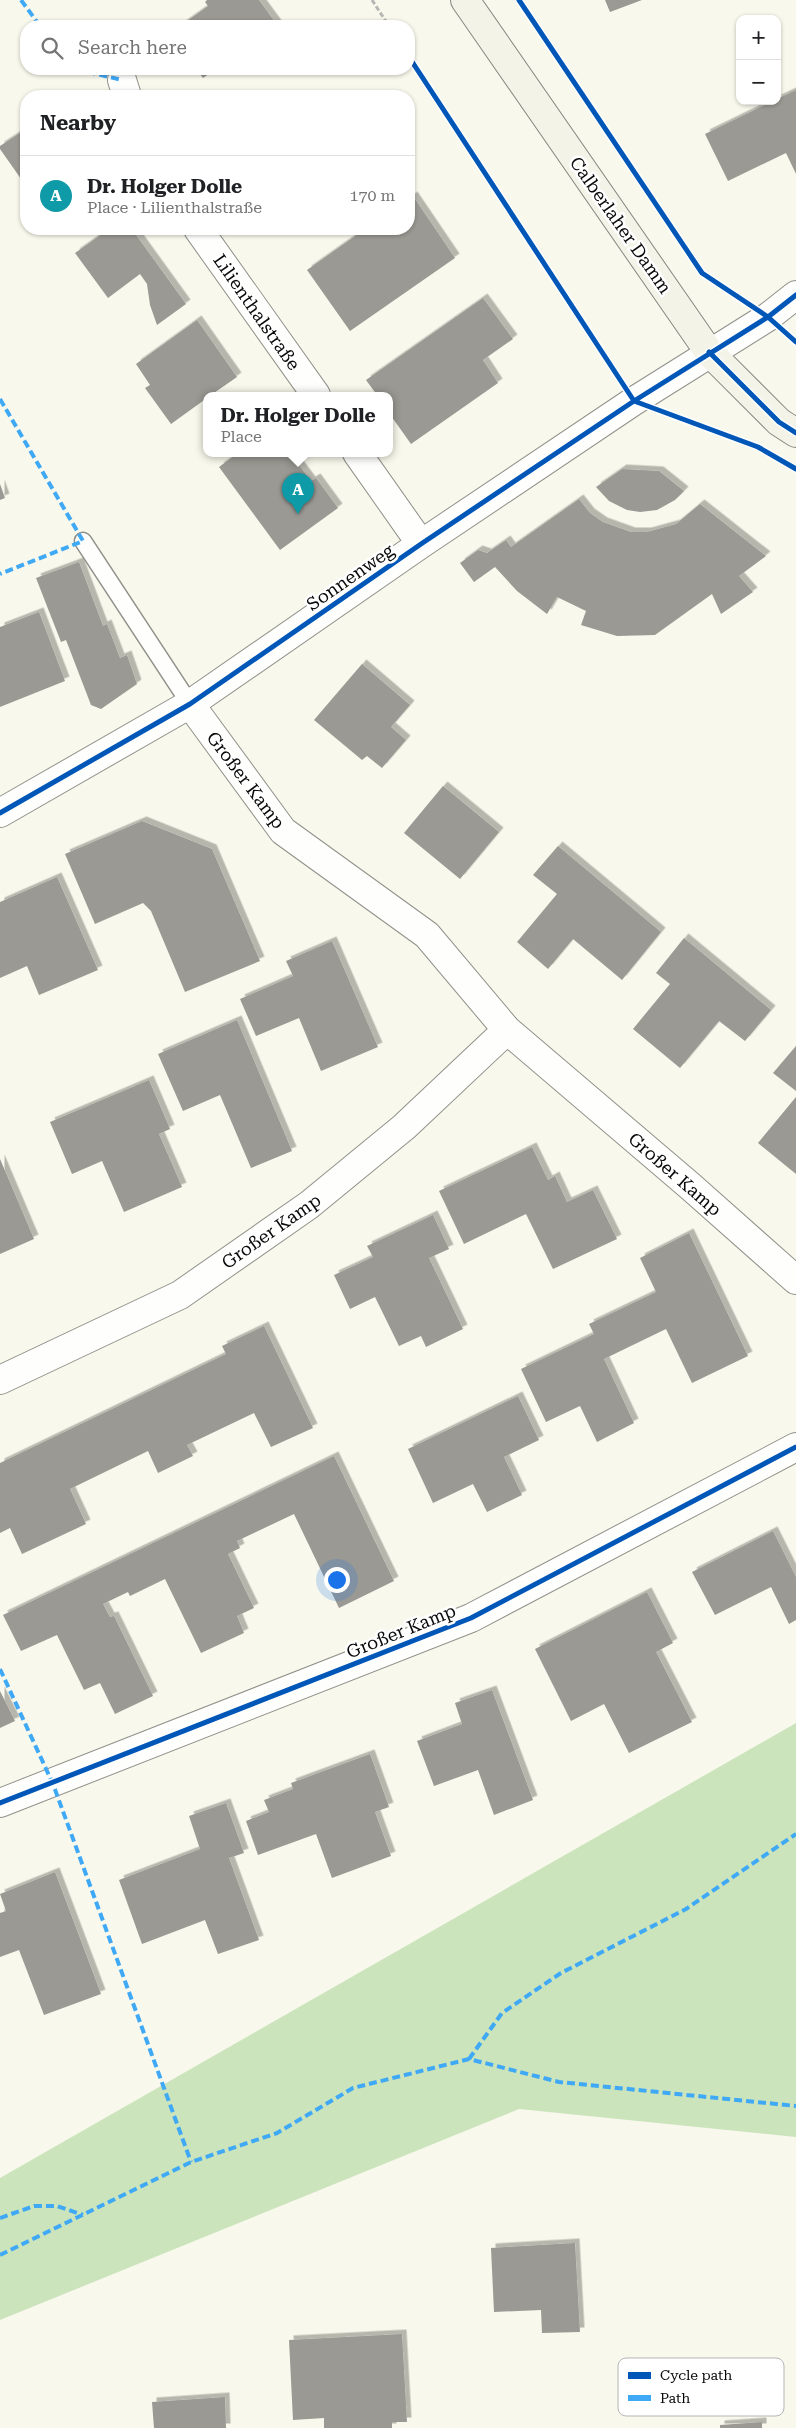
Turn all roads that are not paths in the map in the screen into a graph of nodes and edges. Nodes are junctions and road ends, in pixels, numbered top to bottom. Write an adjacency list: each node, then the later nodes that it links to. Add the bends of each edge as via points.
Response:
1 (465, 0): 4 (street, Calberlaher Damm)
2 (202, 235): 5 (street, Lilienthalstraße)
3 (796, 294): 4 (street, Sonnenweg, via 768,316)
4 (709, 352): 6 (street, Calberlaher Damm, via 779,422); 9 (street, Sonnenweg)
5 (314, 392)
6 (796, 433)
7 (360, 457): 9 (street)
8 (83, 541): 10 (lane)
9 (421, 544): 10 (street, Sonnenweg)
10 (190, 704): 11 (street, Sonnenweg); 12 (street, Großer Kamp, via 283,831 427,935)
11 (0, 813)
12 (507, 1030): 13 (street, Großer Kamp); 14 (street, Großer Kamp, via 404,1127 309,1205 180,1295)
13 (796, 1280)
14 (0, 1380)
15 (796, 1447): 16 (street, Großer Kamp, via 471,1618)
16 (0, 1803)

